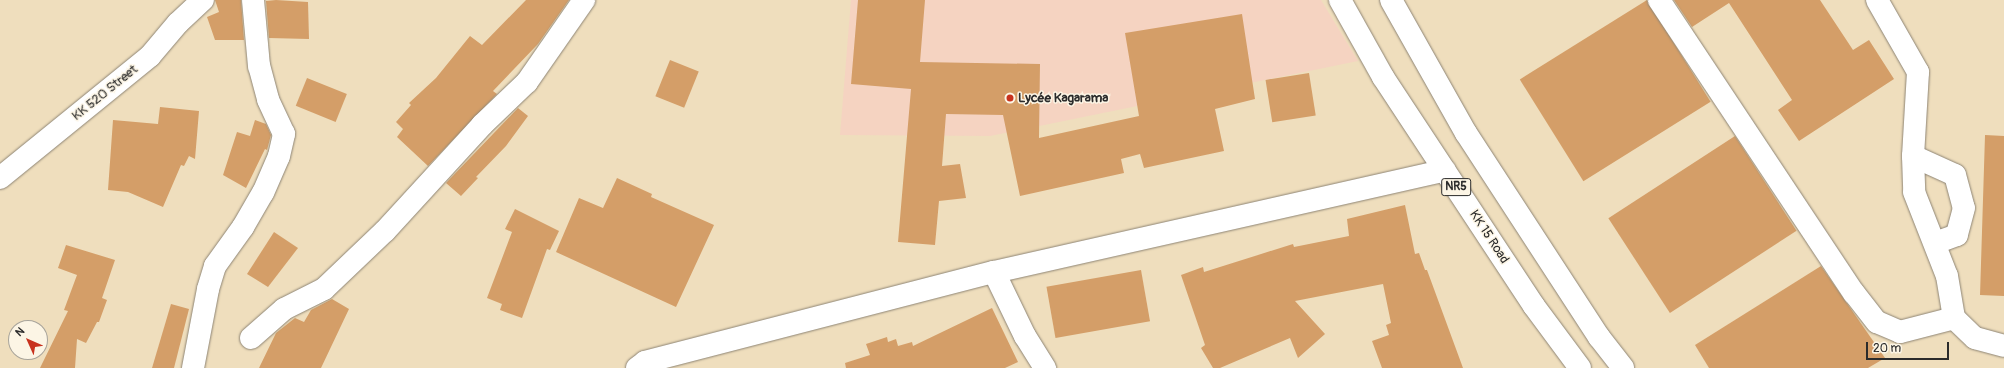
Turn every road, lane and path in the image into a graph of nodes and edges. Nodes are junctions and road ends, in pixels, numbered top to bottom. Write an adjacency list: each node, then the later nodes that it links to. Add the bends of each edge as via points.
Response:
1 (203, 0): 10 (main road, KK 520 Street, via 178,23 150,56)
2 (253, 0): 16 (main road, via 259,66 268,99 284,134 279,156 263,192 243,227 215,266)
3 (584, 0): 14 (main road, via 527,82 477,131 385,231 324,289 284,309)
4 (1340, 0): 9 (main road, KK 15 Road / NR5, via 1384,77)
5 (1391, 0): 20 (main road, via 1466,133 1599,337)
6 (1659, 0): 13 (main road, via 1854,293 1877,322 1900,332)
7 (1877, 0): 8 (main road, via 1918,72)
8 (1912, 156): 11 (main road, via 1914,192); 11 (main road, via 1955,175 1964,208 1957,235)
9 (1445, 170): 12 (main road); 19 (main road, KK 15 Road / NR5, via 1534,306)
10 (0, 178)
11 (1935, 244): 13 (main road, via 1947,276)
12 (994, 272): 17 (main road, via 645,362); 18 (main road, via 1025,336)
13 (1954, 318): 15 (main road, via 1975,338)
14 (251, 338)
15 (2004, 346)
16 (193, 368)
17 (637, 368)
18 (1045, 368)
19 (1580, 368)
20 (1624, 368)

